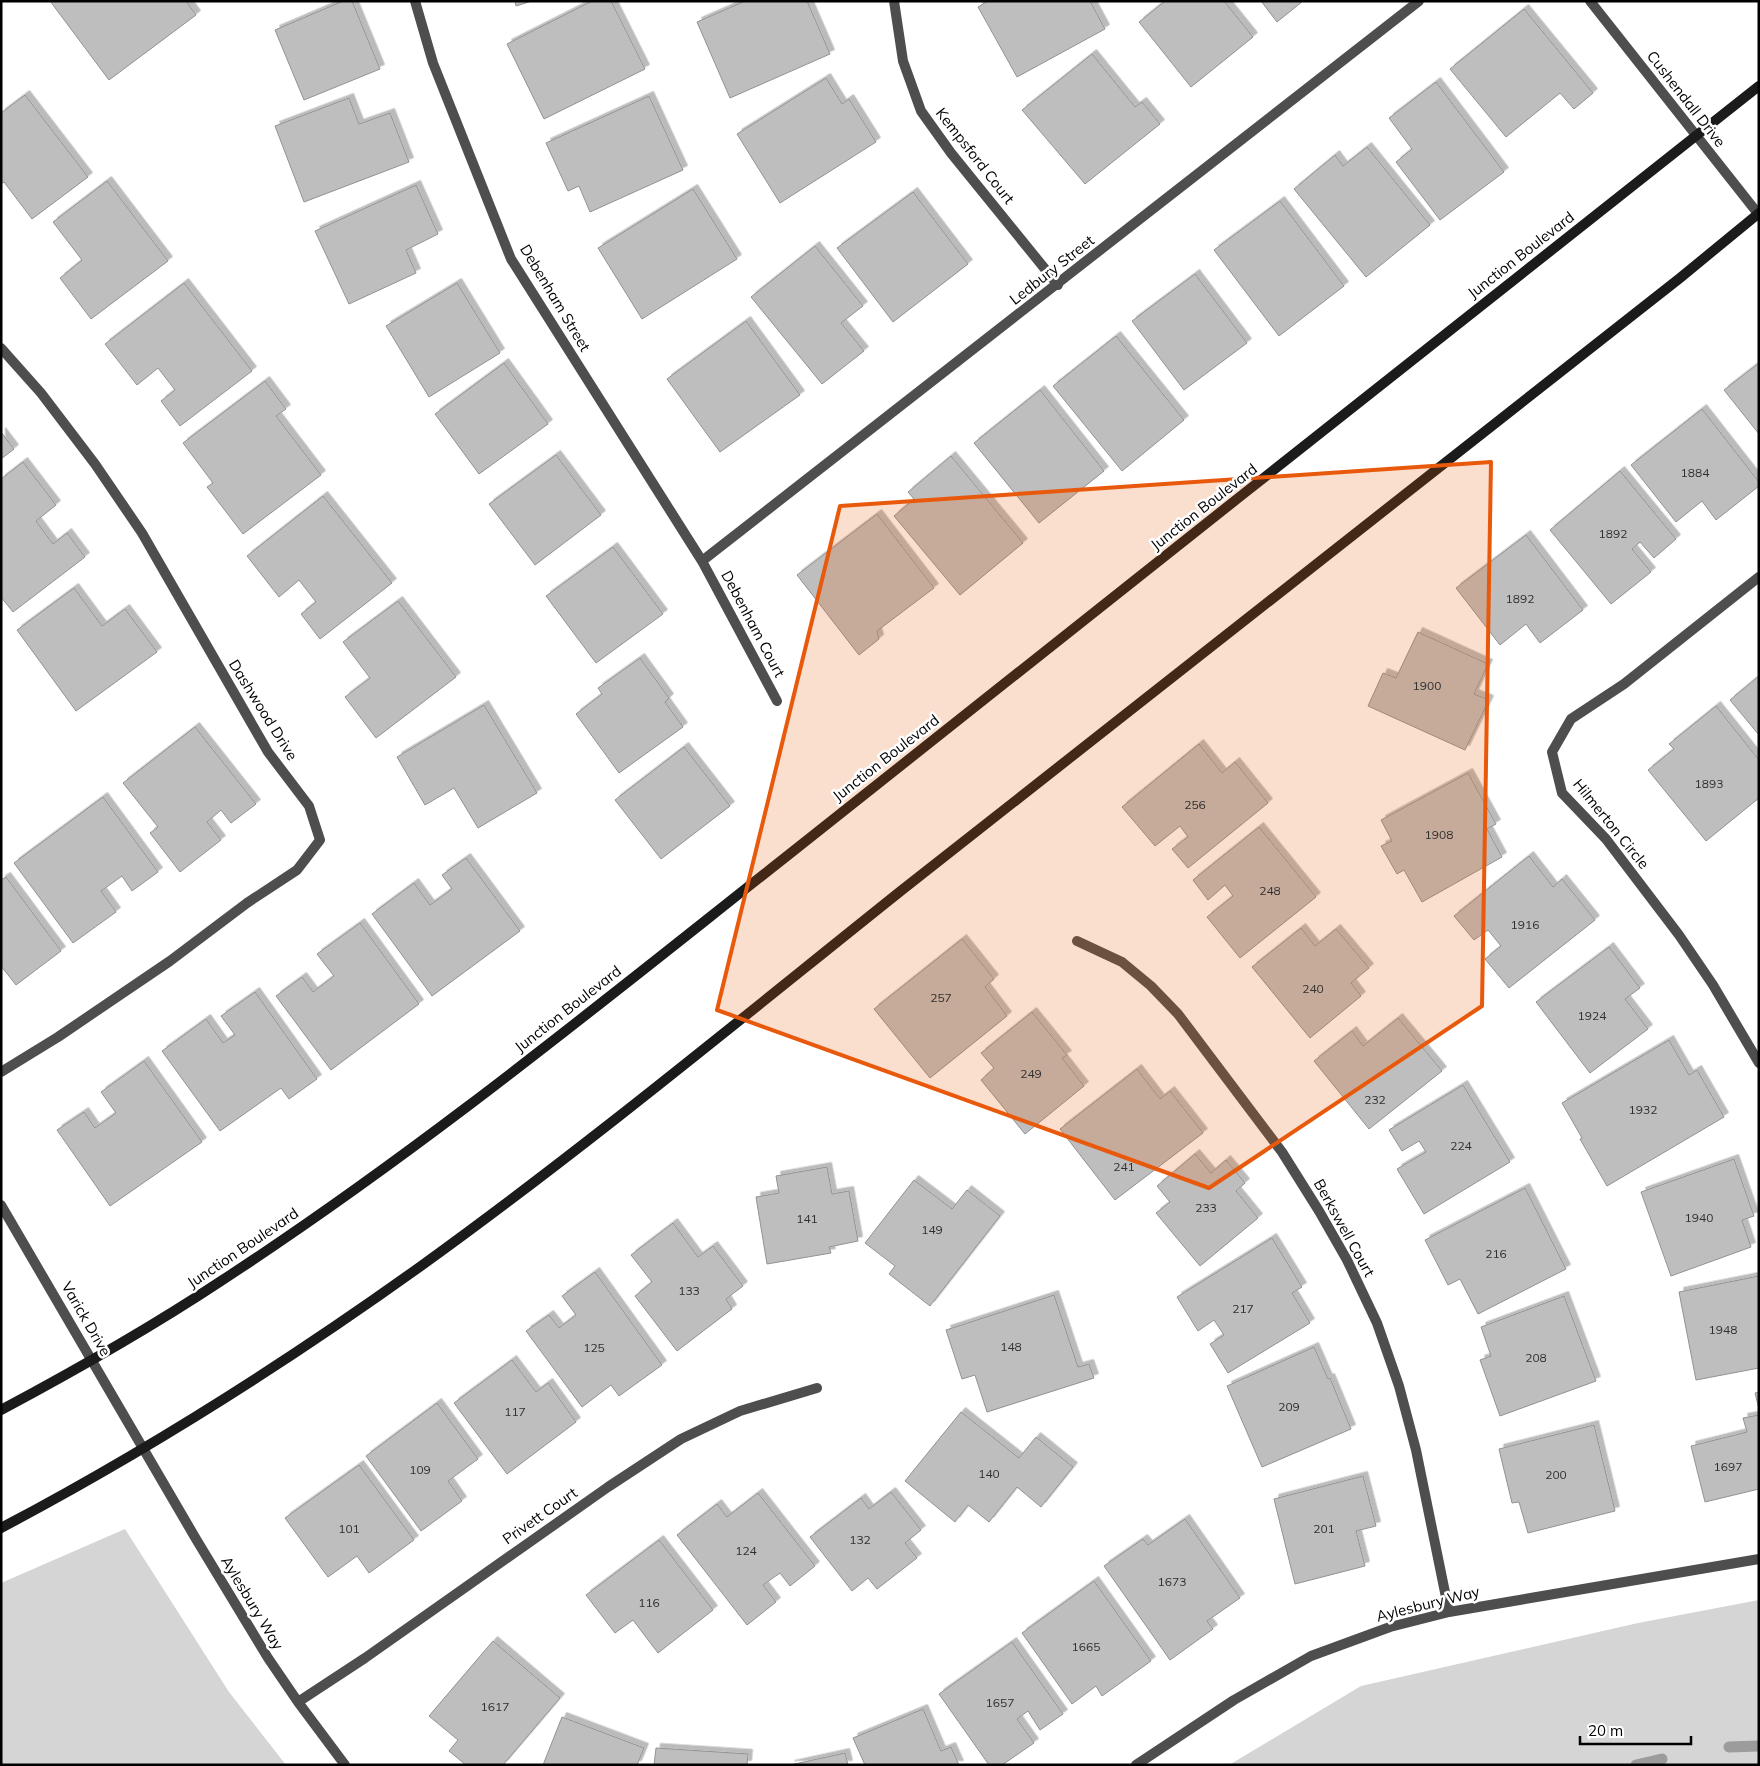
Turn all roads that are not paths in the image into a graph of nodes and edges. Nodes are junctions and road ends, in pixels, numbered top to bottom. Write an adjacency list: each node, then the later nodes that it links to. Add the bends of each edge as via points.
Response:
1 (415, 1): 10 (street, Debenham Street, via 433,63 511,258)
2 (894, 1): 8 (street, Kempsford Court, via 903,61 921,110 951,153)
3 (1419, 1): 8 (street, Ledbury Street)
4 (1590, 1): 6 (street, Cushendall Drive)
5 (1759, 86): 6 (main road, Junction Boulevard)
6 (1696, 135): 7 (street, Cushendall Drive); 17 (main road, Junction Boulevard, via 498,1083 339,1201 219,1283)
7 (1758, 214): 20 (main road, via 581,1146 420,1266 281,1362)
8 (1058, 284): 10 (street, Ledbury Street)
9 (1, 348): 15 (street, Dashwood Drive, via 41,393 142,533 268,752 309,806 320,840 296,870 146,977)
10 (702, 562): 12 (street, Debenham Court)
11 (1759, 577): 14 (street, Hilmerton Circle, via 1624,684 1571,719 1552,752 1562,792 1606,839 1679,935)
12 (777, 701)
13 (1077, 941): 23 (street, Berkswell Court, via 1122,962 1178,1014 1282,1152 1347,1260 1377,1323 1399,1386 1416,1450)
14 (1759, 1063)
15 (1, 1072)
16 (1, 1205): 17 (street, Varick Drive)
17 (92, 1361): 19 (main road, Junction Boulevard); 20 (street, Varick Drive)
18 (817, 1388): 24 (street, Privett Court, via 740,1411 682,1439)
19 (1, 1410)
20 (144, 1449): 21 (main road); 24 (street, Aylesbury Way, via 268,1658)
21 (1, 1528)
22 (1759, 1559): 23 (street, Aylesbury Way)
23 (1448, 1612): 26 (street, Aylesbury Way, via 1390,1627 1311,1656 1234,1700)
24 (298, 1702): 25 (street, Aylesbury Way)
25 (345, 1765)
26 (1136, 1765)

